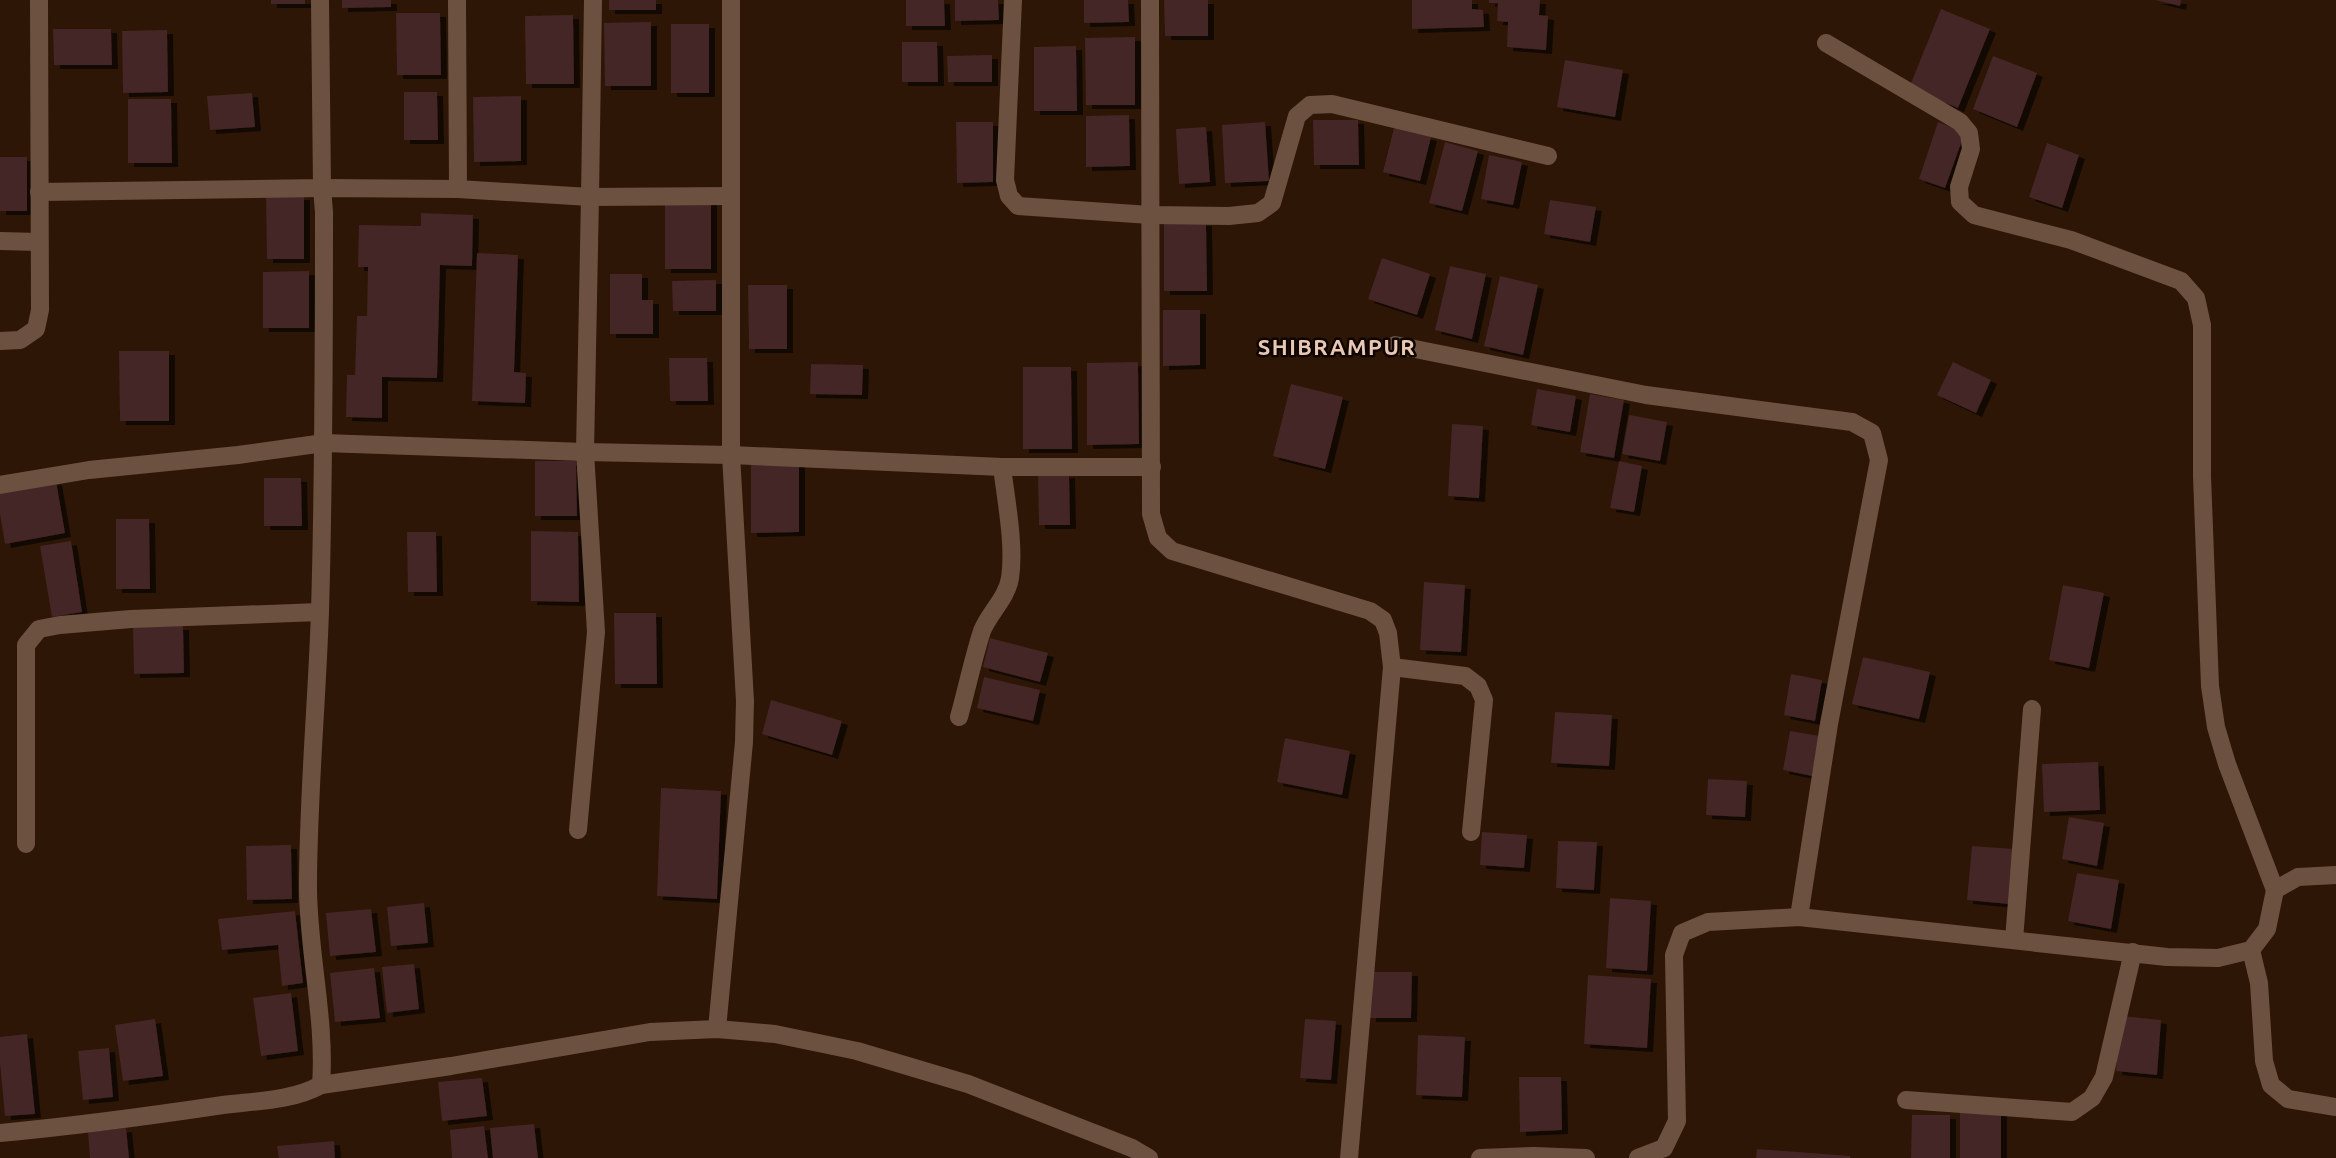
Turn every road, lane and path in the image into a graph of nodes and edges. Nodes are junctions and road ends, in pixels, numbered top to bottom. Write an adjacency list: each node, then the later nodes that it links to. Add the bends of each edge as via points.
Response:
1 (39, 0): 12 (street)
2 (320, 0): 10 (street)
3 (457, 0): 11 (street)
4 (593, 0): 14 (street)
5 (731, 0): 13 (street)
6 (1013, 0): 15 (street, via 1005,180 1009,196 1018,206)
7 (1150, 0): 15 (street)
8 (1826, 43): 34 (street, via 1960,122 1969,133 1971,149 1959,187 1960,202 1974,215 2117,256 2181,281 2196,298 2202,326 2202,476 2210,686 2227,764)
9 (1548, 156): 15 (street, via 1332,105 1310,105 1297,116 1272,202 1258,213)
10 (322, 188): 11 (street); 12 (street); 20 (street)
11 (458, 189): 14 (street)
12 (39, 192): 17 (street)
13 (731, 196): 14 (street); 22 (street)
14 (590, 197): 21 (street)
15 (1150, 215): 24 (street)
16 (0, 241): 17 (street)
17 (39, 242): 18 (street, via 40,310 36,329 20,340)
18 (0, 341)
19 (1395, 345): 35 (street, via 1647,395 1852,422 1872,433 1879,460 1829,724)
20 (324, 443): 21 (street); 25 (street, via 88,470); 26 (street)
21 (585, 452): 22 (street); 30 (street, via 596,632)
22 (731, 455): 23 (street); 39 (street, via 745,701)
23 (1002, 467): 24 (street); 29 (street, via 1010,581 982,632)
24 (1152, 467): 27 (street, via 1150,514 1158,538 1172,551 1370,611 1383,620)
25 (0, 485)
26 (320, 612): 32 (street, via 131,619 39,629 26,645); 40 (street, via 308,887 322,1050)
27 (1392, 667): 31 (street, via 1465,676 1478,686 1484,700); 45 (street)
28 (2032, 709): 36 (street)
29 (959, 717)
30 (578, 830)
31 (1471, 832)
32 (26, 843)
33 (2336, 875): 34 (street, via 2298,877)
34 (2275, 890): 37 (street, via 2267,929)
35 (1798, 917): 36 (street); 48 (street, via 1708,922 1682,933 1674,956 1677,1121 1664,1148)
36 (2014, 940): 38 (street)
37 (2251, 950): 38 (street, via 2218,958); 42 (street, via 2259,983 2264,1061 2271,1085 2289,1099)
38 (2133, 952): 41 (street, via 2104,1077 2092,1098 2072,1112)
39 (717, 1029): 40 (street, via 650,1032); 44 (street, via 775,1034 856,1051 968,1084)
40 (321, 1085): 43 (street, via 282,1097)
41 (1906, 1100)
42 (2336, 1107)
43 (0, 1133)
44 (1149, 1158)
45 (1349, 1158)
46 (1480, 1158): 47 (street)
47 (1586, 1158)
48 (1638, 1158)

